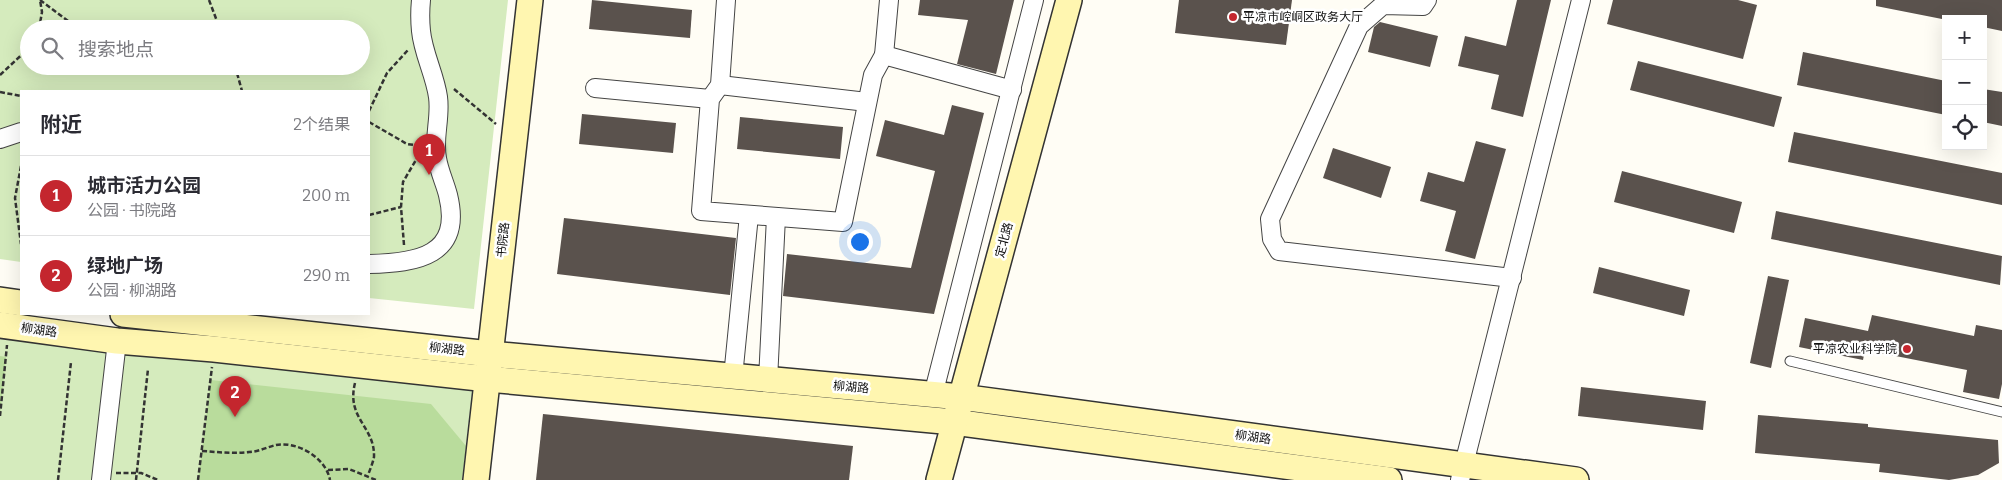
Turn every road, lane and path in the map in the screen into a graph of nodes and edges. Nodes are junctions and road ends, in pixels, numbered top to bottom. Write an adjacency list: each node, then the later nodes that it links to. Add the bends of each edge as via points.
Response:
1 (209, 0): 12 (path)
2 (421, 0): 13 (street)
3 (530, 0): 29 (main road, 书院路)
4 (726, 0): 23 (street)
5 (889, 0): 14 (street)
6 (1034, 0): 21 (street)
7 (1069, 0): 55 (main road, 定北路)
8 (1427, 0): 39 (street, via 1423,6 1383,5 1359,26 1270,220 1272,239 1279,251)
9 (1581, 0): 39 (street)
10 (40, 20): 11 (path, via 40,0)
11 (67, 20)
12 (217, 20)
13 (421, 32): 16 (street); 26 (path, via 388,73)
14 (884, 55): 21 (street); 25 (street, via 873,75)
15 (20, 56): 17 (path)
16 (433, 73): 29 (path, via 487,118); 37 (street, via 439,116 436,157 448,195 451,218 448,237 439,249)
17 (0, 74)
18 (238, 75): 20 (path)
19 (595, 88): 23 (street)
20 (242, 90)
21 (1012, 90): 54 (street)
22 (0, 92): 24 (path)
23 (715, 92): 25 (street); 34 (street, via 701,211)
24 (20, 96)
25 (867, 102): 35 (street, via 843,222)
26 (370, 109)
27 (370, 123): 32 (path, via 407,144 423,147 403,182)
28 (20, 132): 30 (street)
29 (514, 135): 46 (main road, 书院路)
30 (0, 139)
31 (20, 172): 36 (path, via 16,198)
32 (401, 207): 33 (path); 37 (path)
33 (370, 215)
34 (749, 215): 35 (street); 51 (street)
35 (776, 217): 53 (street)
36 (20, 235)
37 (406, 261): 38 (street)
38 (370, 264)
39 (1512, 278): 62 (street)
40 (0, 300): 41 (main road, 柳湖路)
41 (20, 302)
42 (132, 315): 46 (main road, 柳湖路)
43 (4, 326): 44 (main road, 柳湖路); 57 (path)
44 (117, 341): 45 (main road, 柳湖路); 64 (street)
45 (214, 349): 49 (main road, 柳湖路); 59 (path)
46 (490, 354): 51 (main road, 柳湖路); 52 (main road, 书院路)
47 (1790, 361): 56 (lane)
48 (71, 362): 65 (path)
49 (359, 365): 52 (main road, 柳湖路); 63 (path, via 352,395 354,408 369,433 374,457)
50 (148, 369): 61 (path)
51 (733, 377): 53 (main road, 柳湖路)
52 (488, 379): 58 (main road, 柳湖路); 71 (main road, 书院路)
53 (768, 380): 54 (main road, 柳湖路)
54 (933, 395): 55 (main road, 柳湖路)
55 (961, 398): 58 (main road, 定北路); 62 (main road, 柳湖路)
56 (2002, 412)
57 (0, 416)
58 (954, 422): 72 (main road, 定北路); 73 (main road, 柳湖路)
59 (202, 451): 60 (path, via 251,452 287,444 305,450); 68 (path)
60 (328, 470): 63 (path, via 349,469); 69 (path)
61 (137, 472): 64 (path); 66 (path); 67 (path)
62 (1462, 473): 74 (main road, 柳湖路)
63 (368, 475): 70 (path)
64 (101, 477)
65 (58, 480)
66 (136, 480)
67 (158, 480)
68 (198, 480)
69 (330, 480)
70 (376, 480)
71 (476, 480)
72 (939, 480)
73 (1389, 480)
74 (1576, 480)

